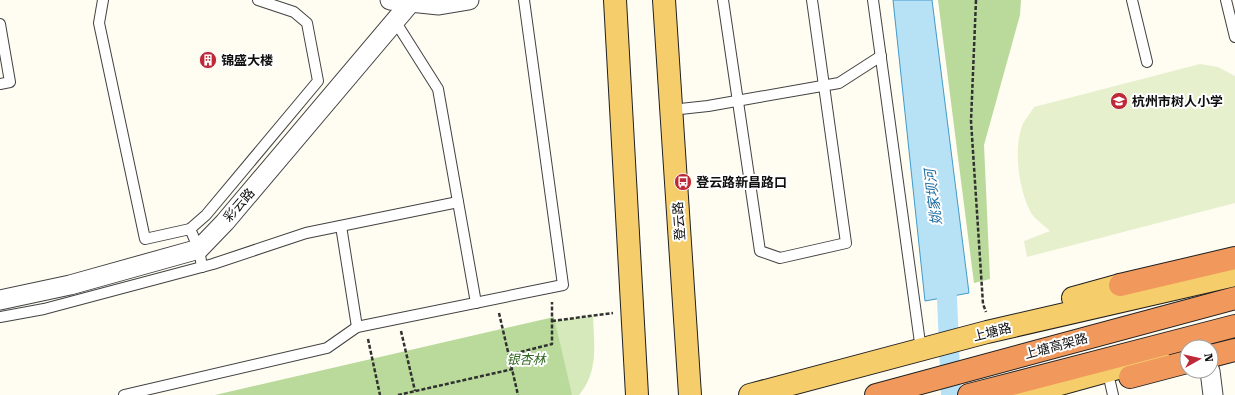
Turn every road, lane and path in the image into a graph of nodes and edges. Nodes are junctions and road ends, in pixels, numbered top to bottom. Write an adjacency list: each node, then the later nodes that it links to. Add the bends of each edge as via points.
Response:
1 (103, 0): 26 (lane, via 99,23 146,239)
2 (258, 0): 26 (lane, via 294,12 307,23 318,82 206,215)
3 (390, 0): 14 (street)
4 (469, 0): 14 (street, via 439,5)
5 (524, 0): 31 (lane, via 563,285)
6 (615, 0): 37 (main road)
7 (664, 0): 23 (main road, 登云路)
8 (723, 0): 22 (lane)
9 (812, 0): 21 (lane)
10 (873, 0): 18 (lane)
11 (976, 0): 43 (path, via 971,121)
12 (1132, 0): 19 (lane)
13 (1226, 0): 17 (lane)
14 (411, 2): 15 (street, 彩云路)
15 (395, 21): 24 (lane, via 438,89); 27 (street, 彩云路, via 225,222)
16 (0, 24): 20 (lane, via 10,82)
17 (1235, 37)
18 (881, 56): 21 (lane, via 839,83); 46 (lane)
19 (1148, 62)
20 (0, 84)
21 (824, 86): 22 (lane); 22 (lane, via 846,243 780,258 760,250)
22 (738, 101): 23 (lane)
23 (671, 110): 61 (main road, 登云路)
24 (458, 202): 25 (lane); 36 (lane)
25 (341, 226): 27 (lane); 42 (lane)
26 (190, 229): 27 (lane)
27 (201, 258): 35 (street, 彩云路, via 168,259)
28 (1235, 258): 30 (highway)
29 (1235, 275): 43 (main road, 上塘路)
30 (1120, 284): 43 (main road, via 1019,313)
31 (552, 288): 33 (lane); 40 (path)
32 (1235, 298): 63 (highway, 上塘高架路)
33 (496, 299): 36 (lane); 49 (path)
34 (0, 300): 35 (street, 彩云路)
35 (34, 302): 38 (lane)
36 (476, 303): 39 (lane)
37 (633, 310): 40 (path); 60 (main road)
38 (0, 317)
39 (398, 319): 42 (lane); 55 (path)
40 (552, 321): 49 (path, via 552,344)
41 (1235, 326): 64 (highway, 上塘高架路)
42 (361, 327): 56 (lane, via 327,348); 57 (path)
43 (985, 331): 46 (main road, 上塘路)
44 (1235, 337): 45 (main road)
45 (1219, 343)
46 (925, 349): 62 (main road, 上塘路)
47 (1219, 350): 48 (highway)
48 (1235, 350)
49 (509, 355): 52 (path)
50 (1179, 355): 65 (main road)
51 (1179, 365): 54 (highway)
52 (512, 369): 55 (path); 59 (path)
53 (1211, 379): 67 (street)
54 (1117, 385): 66 (main road)
55 (415, 391): 58 (path)
56 (124, 395)
57 (380, 395)
58 (398, 395)
59 (518, 395)
60 (637, 395)
61 (690, 395)
62 (750, 395)
63 (876, 395)
64 (969, 395)
65 (1020, 395)
66 (1055, 395)
67 (1213, 395)

